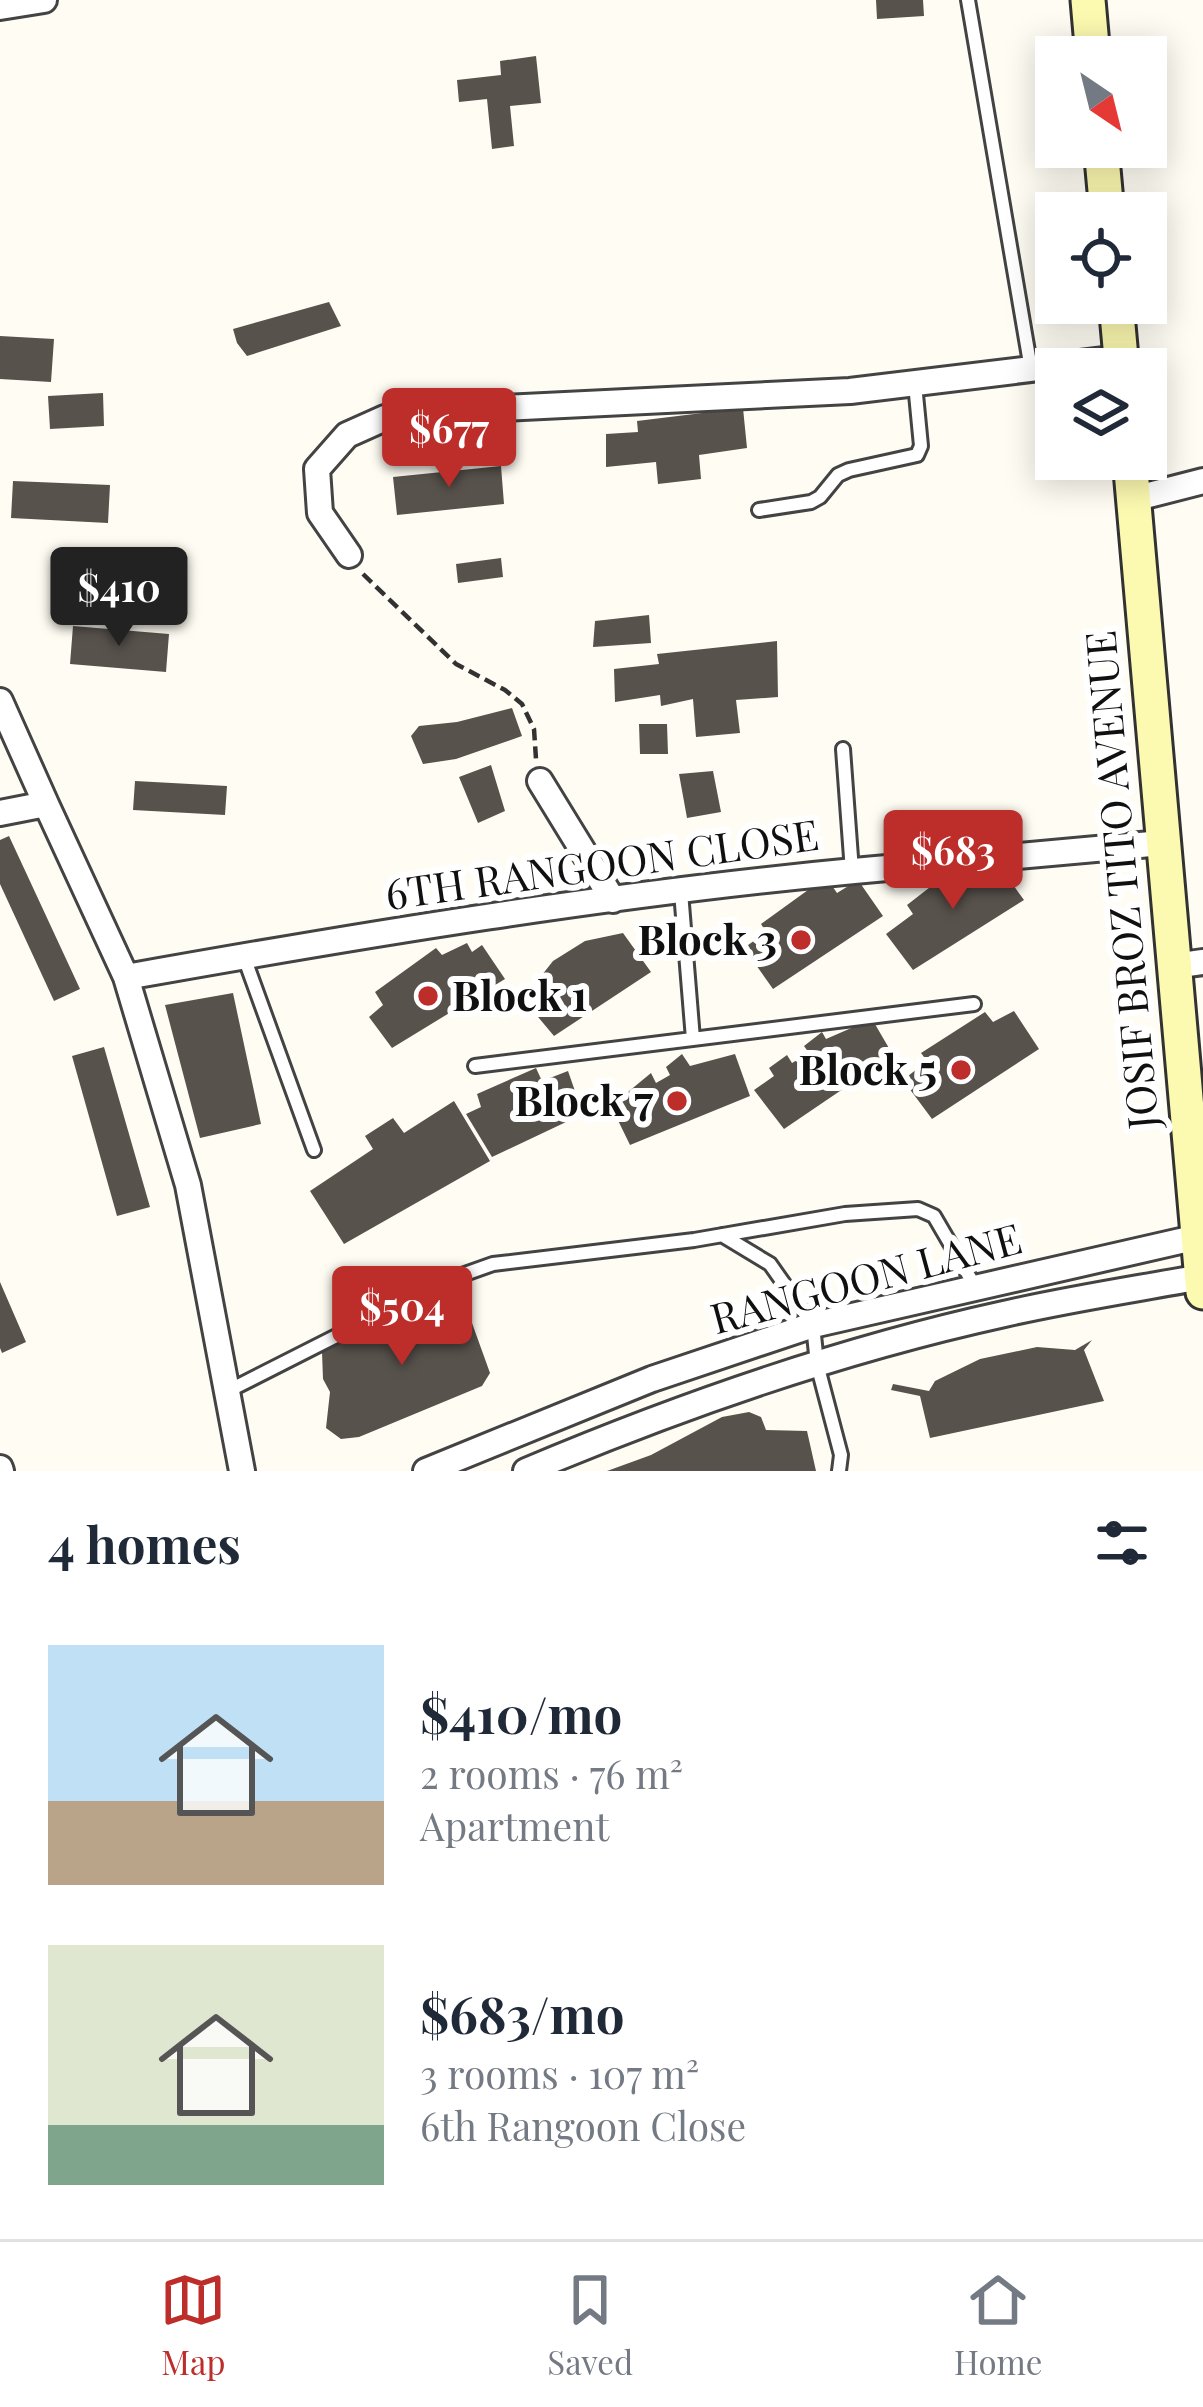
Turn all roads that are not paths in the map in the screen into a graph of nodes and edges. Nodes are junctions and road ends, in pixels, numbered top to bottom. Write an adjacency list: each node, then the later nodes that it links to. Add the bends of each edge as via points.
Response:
1 (44, 0): 4 (street)
2 (968, 0): 6 (lane)
3 (1088, 0): 5 (street)
4 (0, 7)
5 (1091, 36)
6 (1031, 369): 7 (street); 8 (street)
7 (1035, 369)
8 (915, 383): 12 (lane, via 917,455 849,470 811,502); 13 (street, via 385,418 347,435 317,470 320,513)
9 (1132, 480): 11 (street, JOSIF BROZ TITO AVENUE)
10 (1203, 482): 11 (street)
11 (1133, 499): 19 (street, JOSIF BROZ TITO AVENUE)
12 (759, 510)
13 (349, 555)
14 (0, 701): 17 (street)
15 (843, 749): 20 (lane)
16 (540, 781): 22 (street)
17 (46, 803): 18 (street); 25 (street)
18 (0, 813)
19 (1162, 843): 20 (street, 6TH RANGOON CLOSE); 24 (street, JOSIF BROZ TITO AVENUE)
20 (852, 871): 21 (street, 6TH RANGOON CLOSE)
21 (681, 892): 22 (street, 6TH RANGOON CLOSE); 27 (lane)
22 (614, 900): 23 (street, 6TH RANGOON CLOSE)
23 (244, 956): 25 (street, 6TH RANGOON CLOSE); 29 (lane)
24 (1189, 964): 31 (street, JOSIF BROZ TITO AVENUE)
25 (126, 977): 36 (street, via 188,1185)
26 (974, 1004): 27 (lane)
27 (693, 1039): 28 (lane)
28 (475, 1066)
29 (314, 1150)
30 (722, 1235): 33 (lane, via 918,1209 934,1216); 34 (lane, via 770,1264); 36 (lane, via 493,1264)
31 (1198, 1237): 32 (street, JOSIF BROZ TITO AVENUE); 33 (street, RANGOON LANE)
32 (1202, 1285): 35 (street, RANGOON LANE, via 1003,1314)
33 (976, 1288): 34 (street, RANGOON LANE)
34 (813, 1325): 35 (lane); 38 (street, RANGOON LANE, via 652,1379)
35 (817, 1364): 39 (street, RANGOON LANE); 40 (lane)
36 (225, 1392): 37 (street)
37 (242, 1471)
38 (426, 1471)
39 (526, 1471)
40 (838, 1471)

